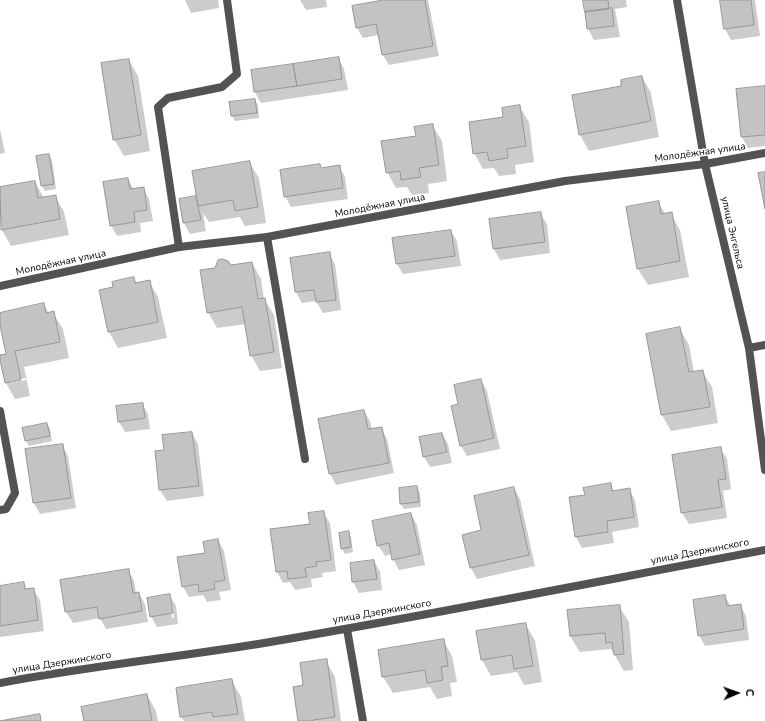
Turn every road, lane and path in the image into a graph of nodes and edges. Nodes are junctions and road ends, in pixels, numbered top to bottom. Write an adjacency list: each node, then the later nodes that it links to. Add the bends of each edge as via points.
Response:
1 (227, 0): 6 (street, via 238,74 222,87 168,98 158,107)
2 (677, 0): 4 (street, улица Энгельса)
3 (765, 153): 4 (street, Молодёжная улица)
4 (705, 164): 5 (street, Молодёжная улица, via 565,181); 9 (street, улица Энгельса)
5 (267, 237): 6 (street, Молодёжная улица); 11 (street)
6 (179, 247): 7 (street, Молодёжная улица)
7 (0, 286)
8 (765, 345): 9 (street)
9 (749, 348): 12 (street, улица Энгельса)
10 (0, 411): 13 (street, via 15,493 6,509)
11 (305, 459)
12 (765, 470)
13 (0, 510)
14 (765, 550): 15 (street, улица Дзержинского)
15 (347, 629): 16 (street, улица Дзержинского); 17 (street)
16 (0, 683)
17 (363, 721)

